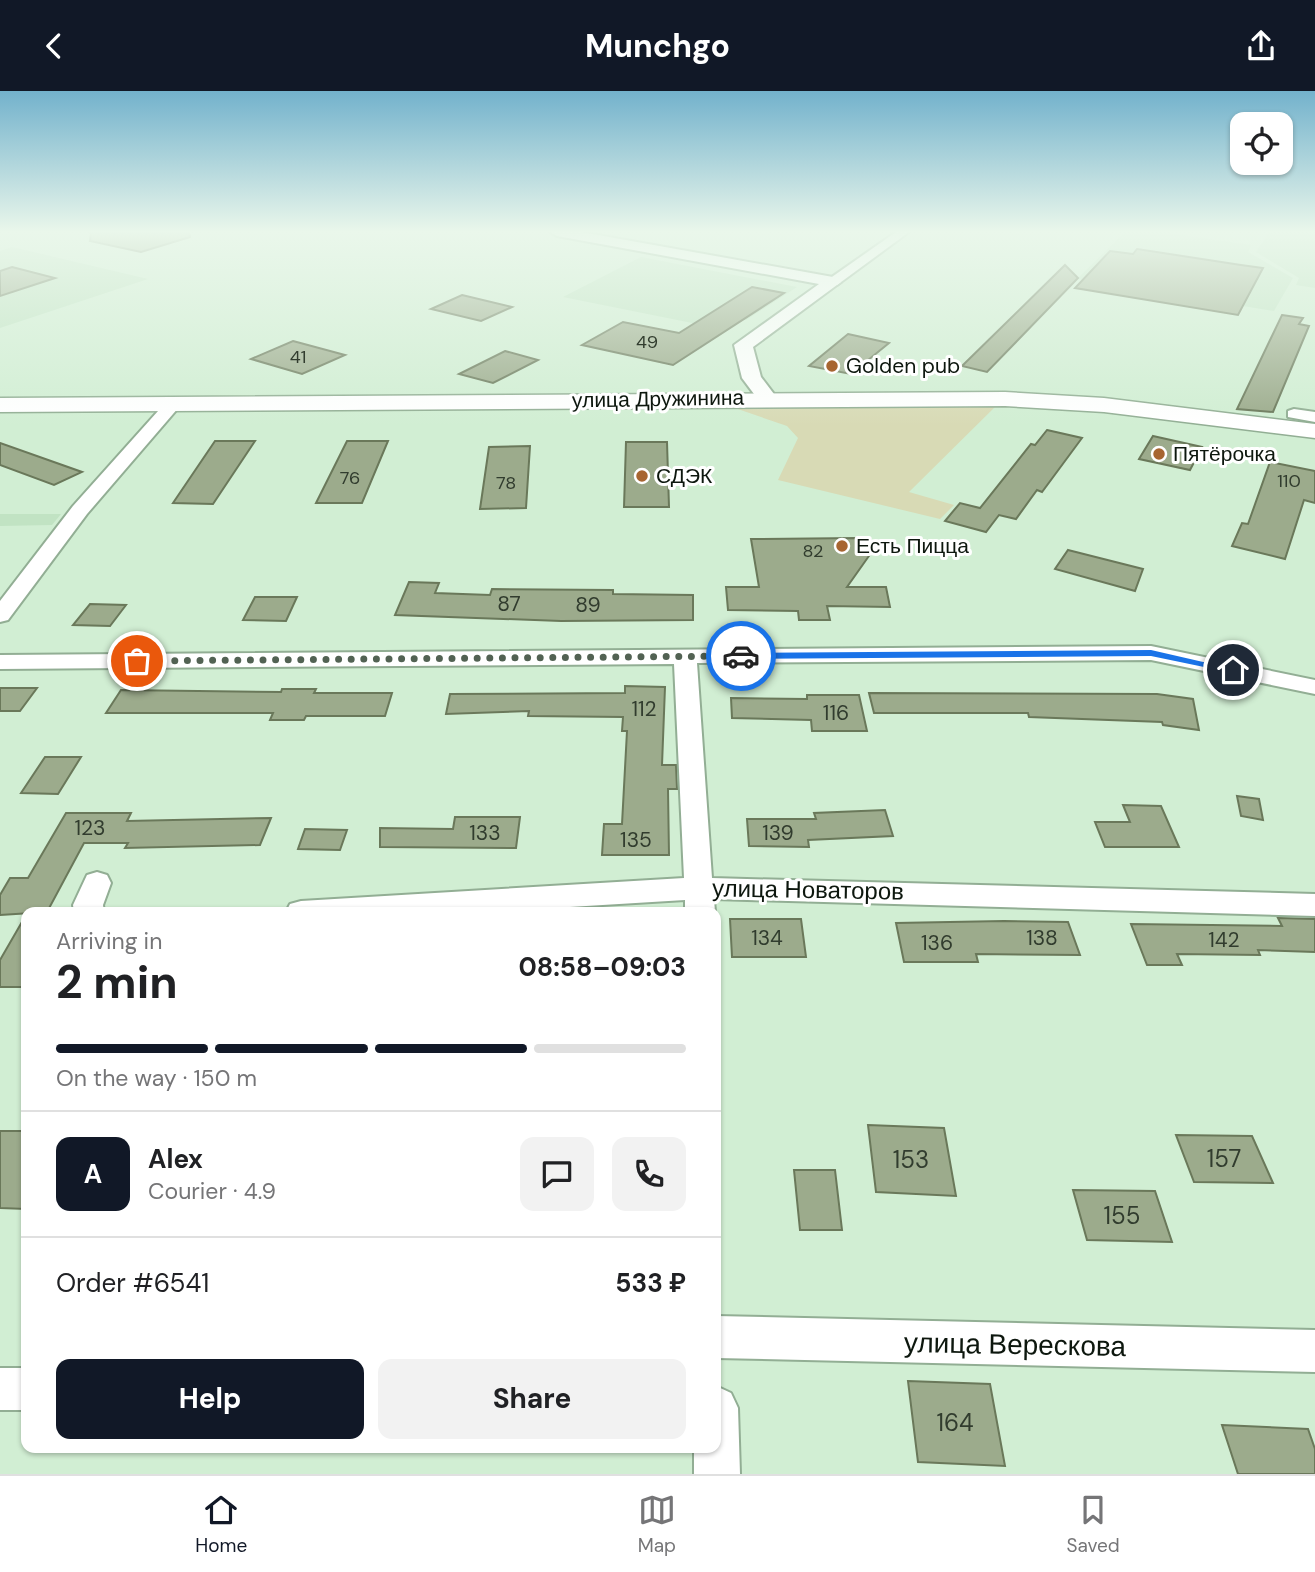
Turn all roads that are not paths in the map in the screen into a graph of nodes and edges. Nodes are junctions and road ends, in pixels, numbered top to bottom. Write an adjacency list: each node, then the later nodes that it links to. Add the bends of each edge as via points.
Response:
1 (812, 297): 2 (street, via 743,345 752,378)
2 (767, 398): 3 (main road, улица Дружинина); 7 (main road, улица Дружинина, via 1039,401)
3 (173, 404): 4 (main road, улица Дружинина); 8 (street, via 80,510)
4 (0, 405)
5 (1294, 414): 6 (street)
6 (1315, 417)
7 (1315, 431)
8 (0, 615)
9 (685, 657): 10 (street); 11 (street, via 1151,653); 13 (street)
10 (0, 662)
11 (1315, 687)
12 (97, 883): 15 (street)
13 (699, 900): 14 (street, улица Новаторов); 16 (street, улица Новаторов)
14 (1315, 905)
15 (88, 907)
16 (467, 907)
17 (721, 1337): 18 (street, улица Верескова)
18 (1315, 1351)
19 (0, 1389): 20 (street)
20 (21, 1389)
21 (717, 1453): 22 (street)
22 (717, 1474)

